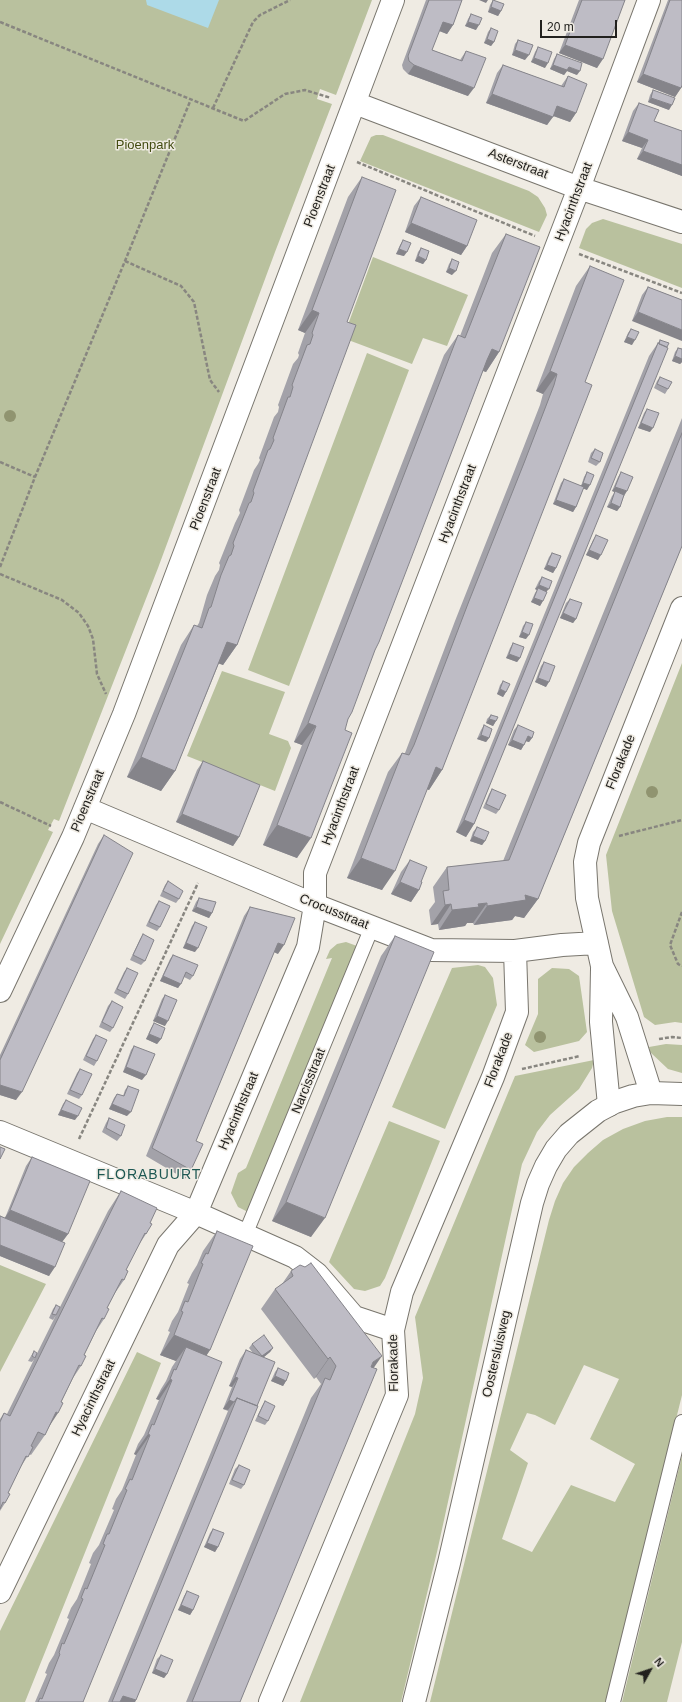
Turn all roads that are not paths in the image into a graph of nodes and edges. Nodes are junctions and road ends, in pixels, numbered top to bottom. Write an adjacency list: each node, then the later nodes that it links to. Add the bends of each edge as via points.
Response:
1 (393, 0): 3 (street, Pioenstraat)
2 (649, 0): 4 (street, Hyacinthstraat)
3 (355, 103): 4 (street, Asterstraat); 7 (street, Pioenstraat, via 124,714)
4 (580, 188): 5 (street, Asterstraat); 8 (street, Hyacinthstraat, via 315,873)
5 (682, 222)
6 (682, 608): 10 (street, Florakade, via 589,843 585,862 586,898)
7 (84, 808): 8 (street, Crocusstraat); 13 (street, Pioenstraat, via 73,837)
8 (315, 905): 9 (street, Crocusstraat); 18 (street, Hyacinthstraat, via 308,947)
9 (372, 927): 11 (street, Crocusstraat, via 431,950); 19 (lane, Narcisstraat)
10 (597, 942): 11 (street, Crocusstraat); 12 (street, Florakade)
11 (515, 951): 20 (street, Florakade, via 517,1012 493,1077 402,1292)
12 (602, 966): 14 (street, Florakade, via 627,1017); 16 (street, Florakade, via 601,1022)
13 (0, 991)
14 (651, 1093): 15 (street, Oostersluisweg); 16 (street, Oostersluisweg, via 633,1096)
15 (682, 1094)
16 (609, 1105): 24 (street, Oostersluisweg, via 569,1134 549,1160 538,1184)
17 (0, 1132): 18 (street)
18 (196, 1213): 19 (street); 22 (street, Hyacinthstraat, via 168,1245)
19 (245, 1235): 20 (street, via 295,1257 317,1274 354,1317)
20 (393, 1330): 23 (street, Florakade, via 396,1395)
21 (682, 1422): 25 (lane)
22 (0, 1592)
23 (270, 1702)
24 (414, 1702)
25 (613, 1702)

